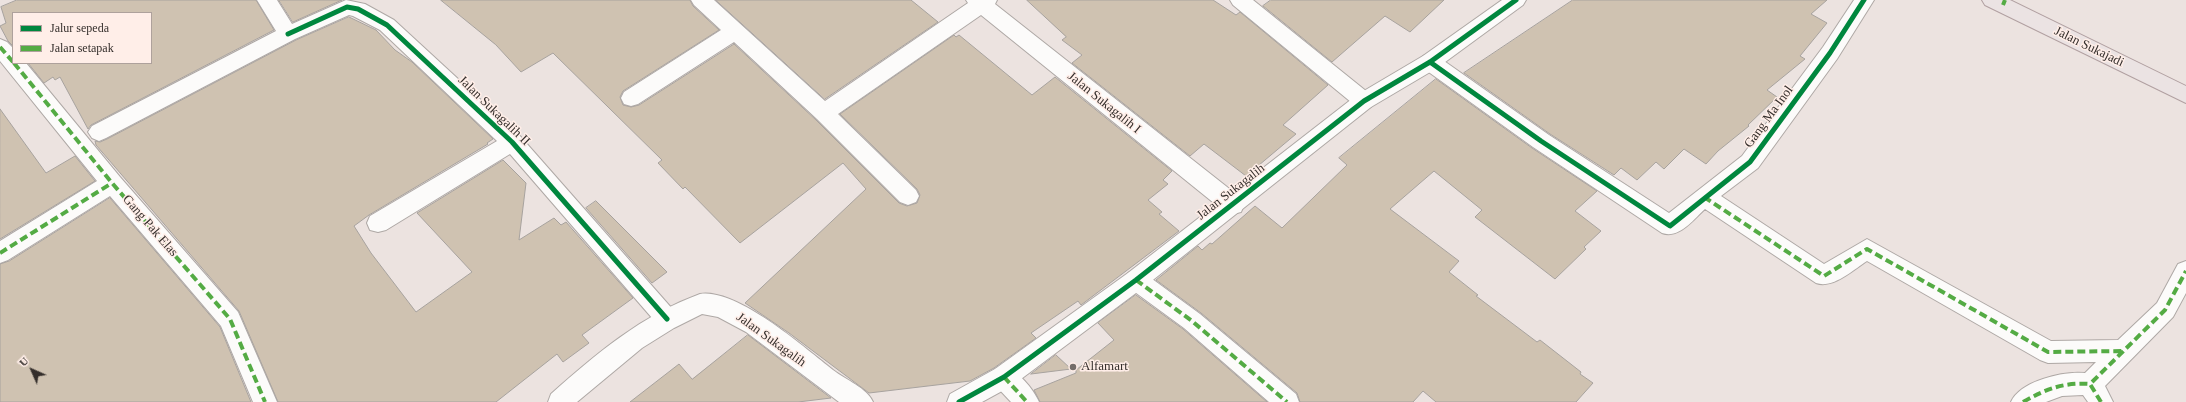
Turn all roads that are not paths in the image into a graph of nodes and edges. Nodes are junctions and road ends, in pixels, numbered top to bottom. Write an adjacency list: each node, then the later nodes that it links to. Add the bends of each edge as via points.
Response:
1 (267, 0): 9 (street)
2 (701, 0): 8 (street)
3 (1240, 0): 16 (street)
4 (1516, 0): 12 (street, Jalan Sukagalih)
5 (1864, 0): 22 (street, Gang Ma Inol, via 1830,52 1750,162)
6 (982, 1): 17 (street); 23 (street, Jalan Sukagalih I)
7 (2000, 2): 14 (main road, Jalan Sukajadi)
8 (735, 31): 15 (street); 17 (street)
9 (288, 34): 18 (street, Jalan Sukagalih II); 19 (street, Jalan Sukagalih II, via 334,11 347,7 358,9 387,25)
10 (0, 46): 11 (street, Gang Pak Elas)
11 (12, 62)
12 (1430, 62): 16 (street, Jalan Sukagalih); 22 (street, Gang Ma Inol, via 1541,141 1670,226)
13 (14, 64): 20 (street, Gang Pak Elas)
14 (2186, 95)
15 (631, 98)
16 (1364, 101): 23 (street, Jalan Sukagalih)
17 (824, 113): 21 (street)
18 (99, 132)
19 (512, 142): 24 (street); 28 (street, Jalan Sukagalih II)
20 (112, 183): 25 (street); 32 (street, Gang Pak Elas, via 230,319)
21 (908, 196)
22 (1704, 197): 29 (street, via 1824,276 1867,249 2048,352)
23 (1233, 205): 27 (street, Jalan Sukagalih)
24 (378, 223)
25 (0, 253)
26 (2186, 272): 29 (street, via 2165,310)
27 (1136, 280): 30 (street, Jalan Sukagalih); 37 (street, via 1192,320)
28 (667, 319): 33 (street, Jalan Sukagalih, via 608,360); 34 (street, Jalan Sukagalih, via 703,304 734,312 769,334 810,368)
29 (2124, 351): 31 (street)
30 (1004, 377): 35 (street, Jalan Sukagalih); 36 (street)
31 (2096, 393): 38 (street, via 2069,382 2048,388)
32 (265, 402)
33 (560, 402)
34 (861, 402)
35 (959, 402)
36 (1027, 402)
37 (1287, 402)
38 (2023, 402)

